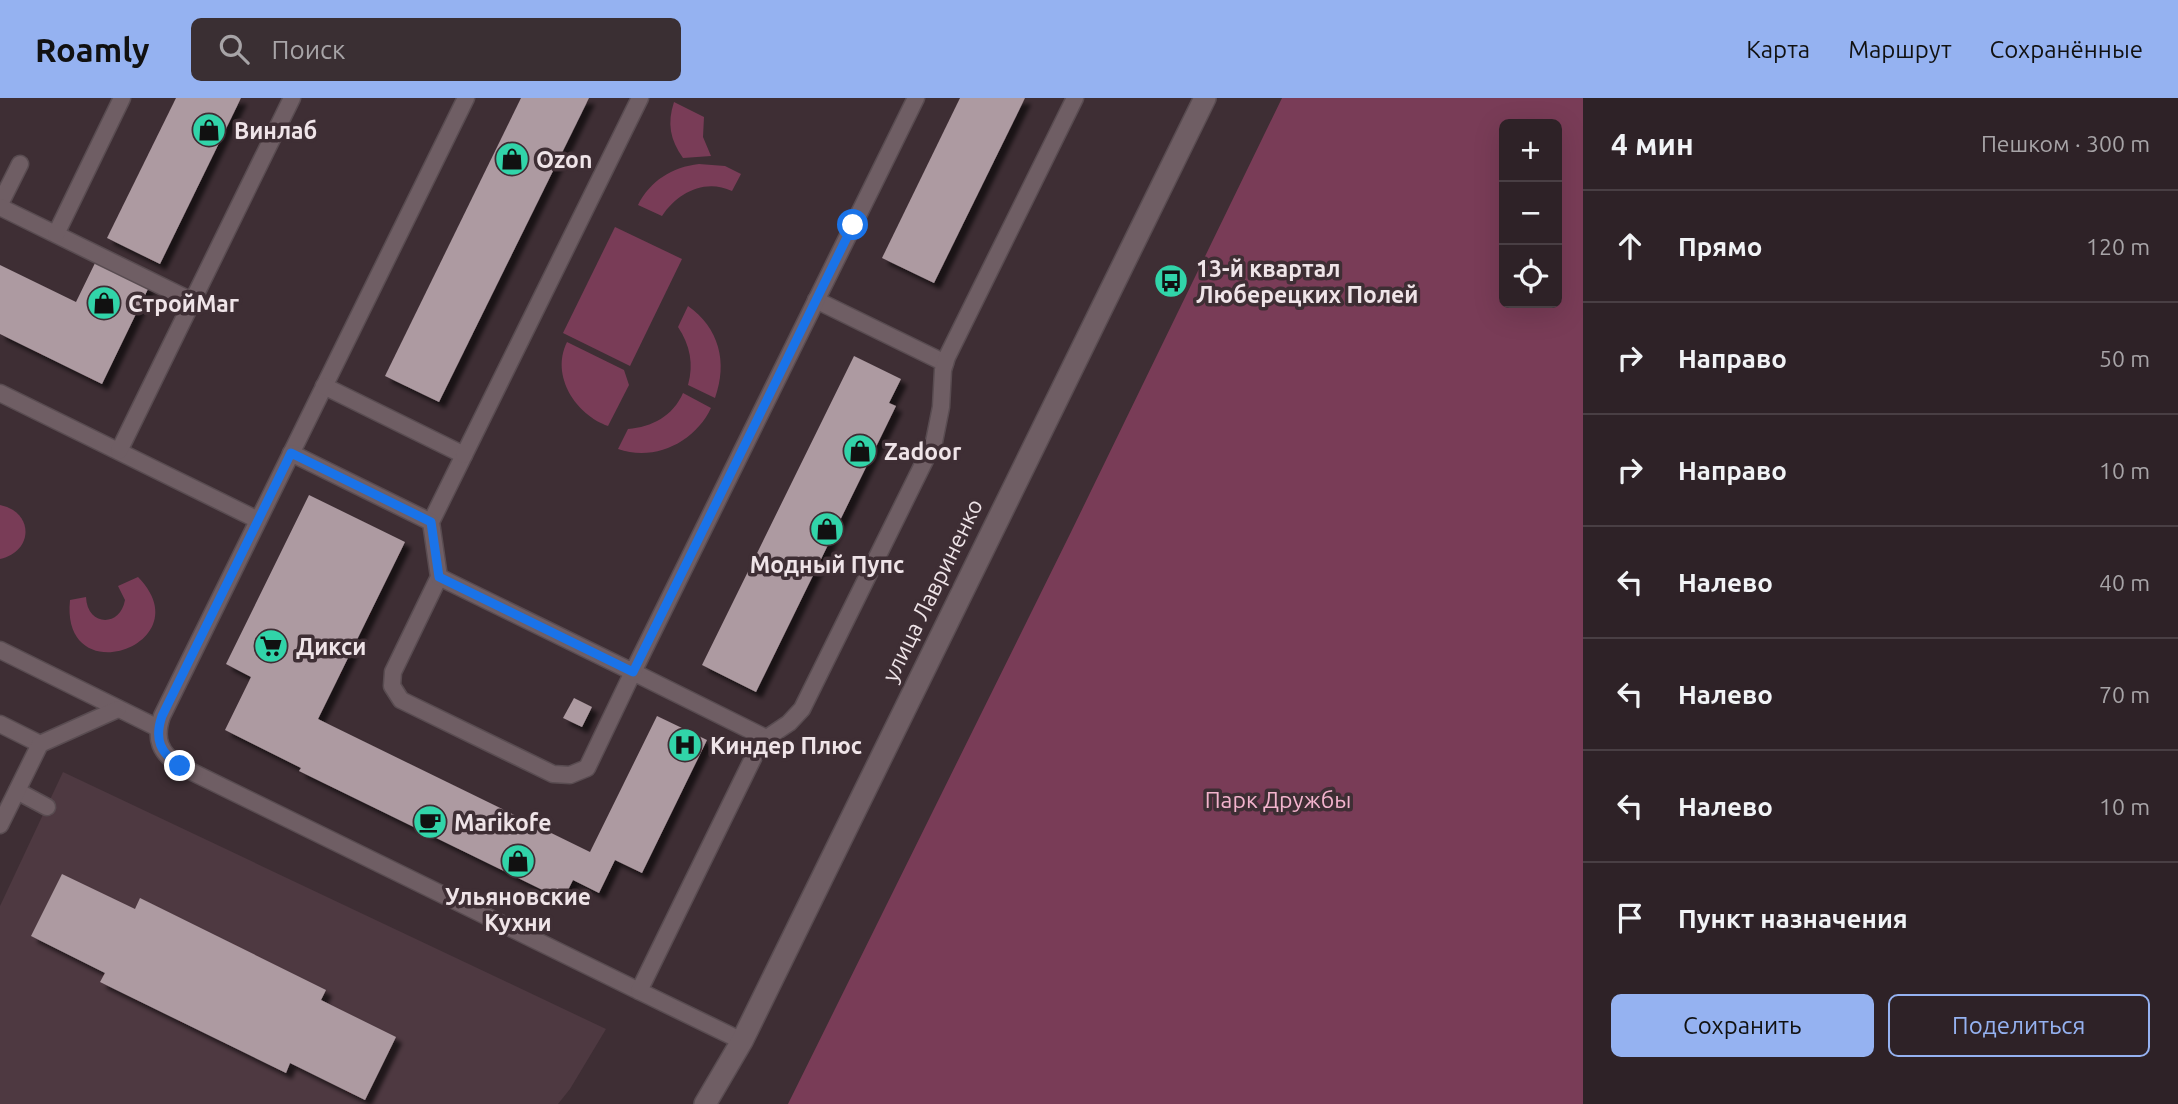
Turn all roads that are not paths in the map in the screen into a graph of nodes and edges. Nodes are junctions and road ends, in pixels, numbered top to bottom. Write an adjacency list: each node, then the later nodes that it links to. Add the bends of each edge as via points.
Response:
1 (122, 98): 10 (lane)
2 (292, 98): 12 (lane)
3 (466, 98): 14 (lane)
4 (640, 98): 18 (lane)
5 (916, 98): 11 (lane)
6 (1075, 98): 13 (lane)
7 (1205, 98): 33 (street, улица Лавриненко)
8 (20, 164): 9 (lane)
9 (0, 206): 10 (lane)
10 (56, 234): 12 (lane)
11 (816, 300): 13 (lane); 23 (lane)
12 (192, 301): 16 (lane)
13 (945, 363): 27 (lane, via 934,442 802,709)
14 (324, 386): 17 (lane); 18 (lane)
15 (0, 393): 16 (lane)
16 (119, 451): 19 (lane)
17 (291, 453): 19 (lane); 20 (lane)
18 (464, 455): 20 (lane)
19 (258, 520): 26 (lane)
20 (431, 522): 21 (lane)
21 (439, 577): 23 (lane); 23 (lane, via 393,672 392,686 401,700 472,735 553,774 578,772 587,768)
22 (0, 650): 24 (lane)
23 (633, 672): 27 (lane)
24 (118, 709): 26 (lane); 28 (lane)
25 (0, 724): 28 (lane)
26 (158, 728): 32 (lane, via 161,749 180,766)
27 (766, 738): 32 (lane)
28 (40, 744): 29 (lane)
29 (17, 791): 30 (lane); 31 (lane)
30 (47, 807)
31 (0, 825)
32 (639, 991): 33 (lane)
33 (741, 1041): 34 (street, улица Лавриненко)
34 (705, 1104)

